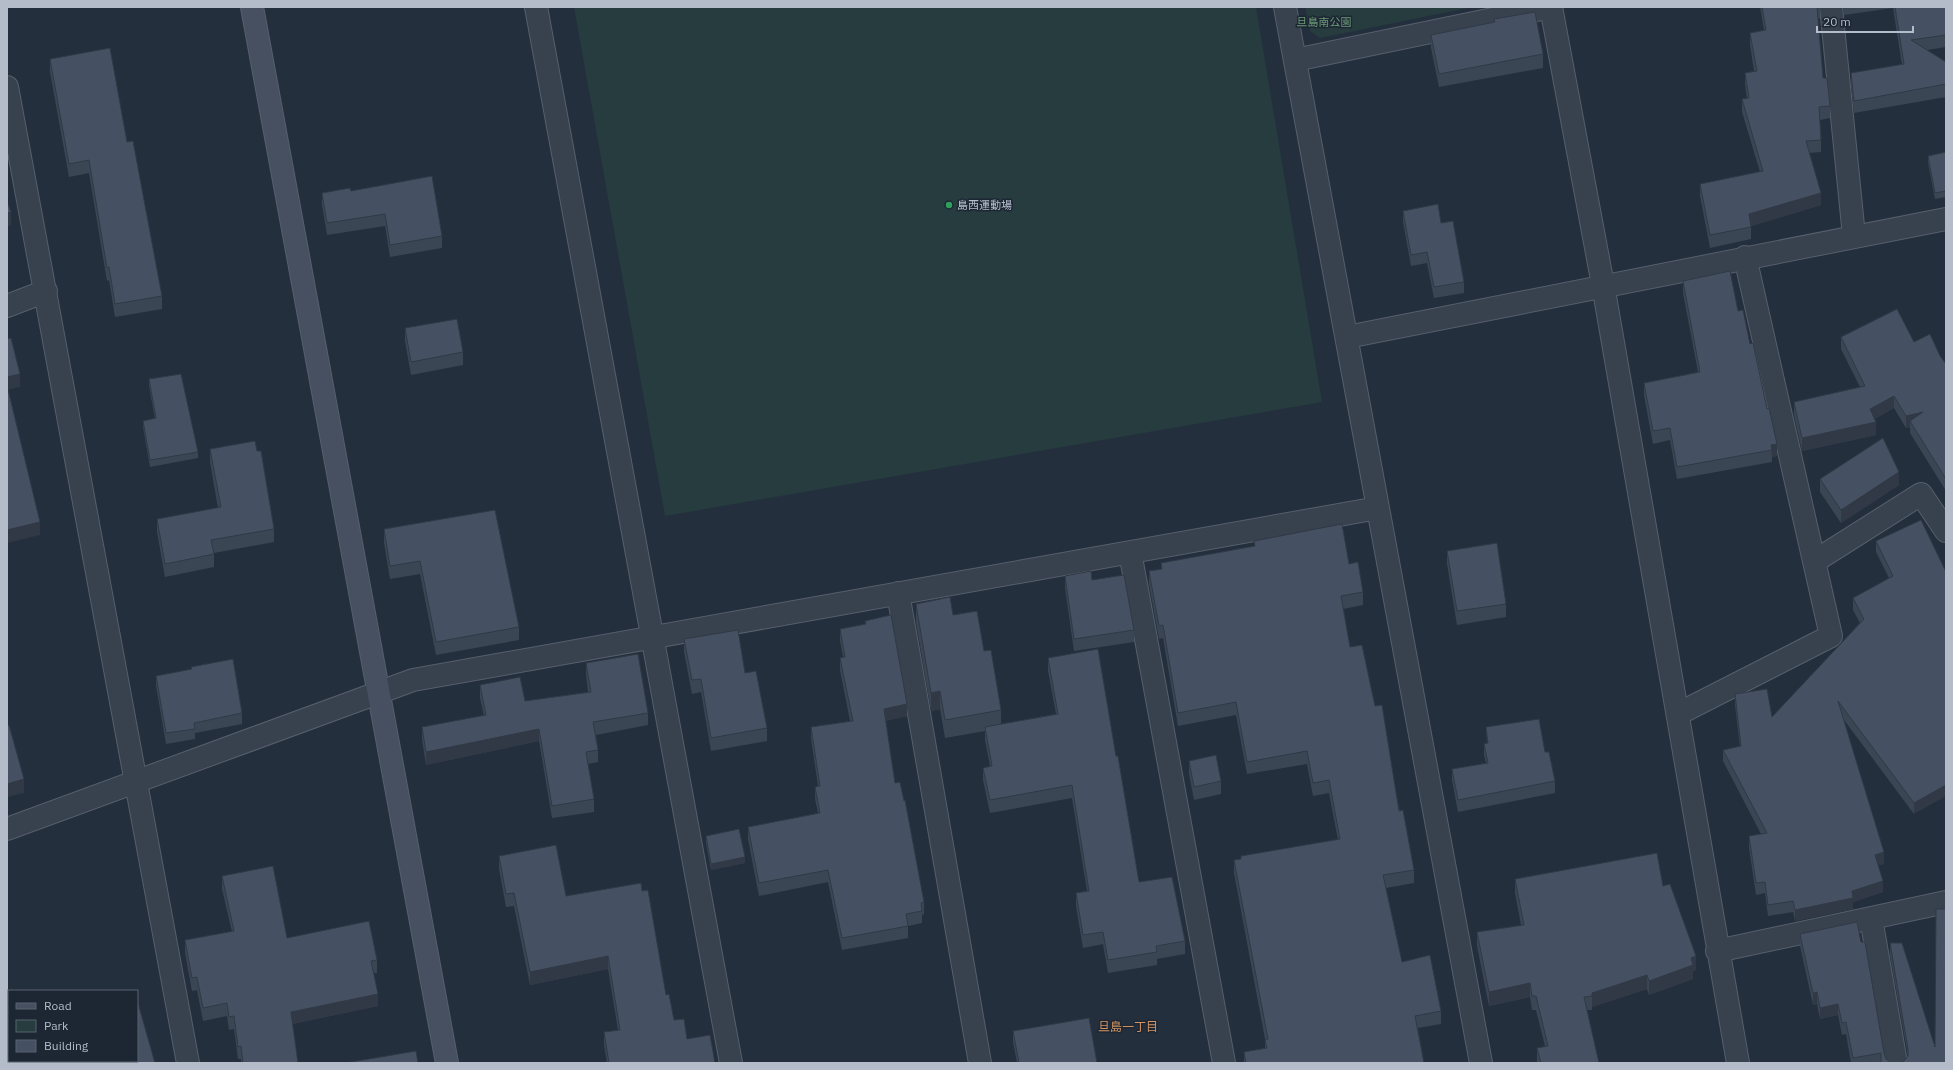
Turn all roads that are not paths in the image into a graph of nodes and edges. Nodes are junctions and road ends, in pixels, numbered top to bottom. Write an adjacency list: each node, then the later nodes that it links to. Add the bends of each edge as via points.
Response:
1 (252, 7): 21 (street)
2 (536, 7): 20 (street)
3 (1285, 7): 6 (street)
4 (1551, 7): 6 (street); 11 (street)
5 (1831, 7): 9 (street)
6 (1295, 60): 14 (street)
7 (7, 87): 12 (street)
8 (1946, 218): 9 (street)
9 (1854, 236): 10 (street)
10 (1745, 257): 11 (street); 18 (street)
11 (1603, 285): 14 (street); 22 (street)
12 (46, 291): 13 (street); 23 (street)
13 (7, 306)
14 (1346, 337): 15 (street)
15 (1378, 508): 17 (street); 33 (street)
16 (1946, 531): 18 (street, via 1921,494)
17 (1130, 552): 19 (street); 32 (street)
18 (1814, 561): 22 (street, via 1831,636)
19 (898, 593): 20 (street); 31 (street)
20 (652, 636): 21 (street, via 413,680); 30 (street)
21 (379, 691): 23 (street); 29 (street)
22 (1678, 714): 27 (street)
23 (135, 782): 24 (street); 28 (street)
24 (7, 829)
25 (1946, 902): 26 (street)
26 (1871, 918): 27 (street); 35 (street)
27 (1717, 951): 34 (street)
28 (188, 1063)
29 (448, 1063)
30 (731, 1063)
31 (980, 1063)
32 (1224, 1063)
33 (1481, 1063)
34 (1738, 1063)
35 (1896, 1063)

